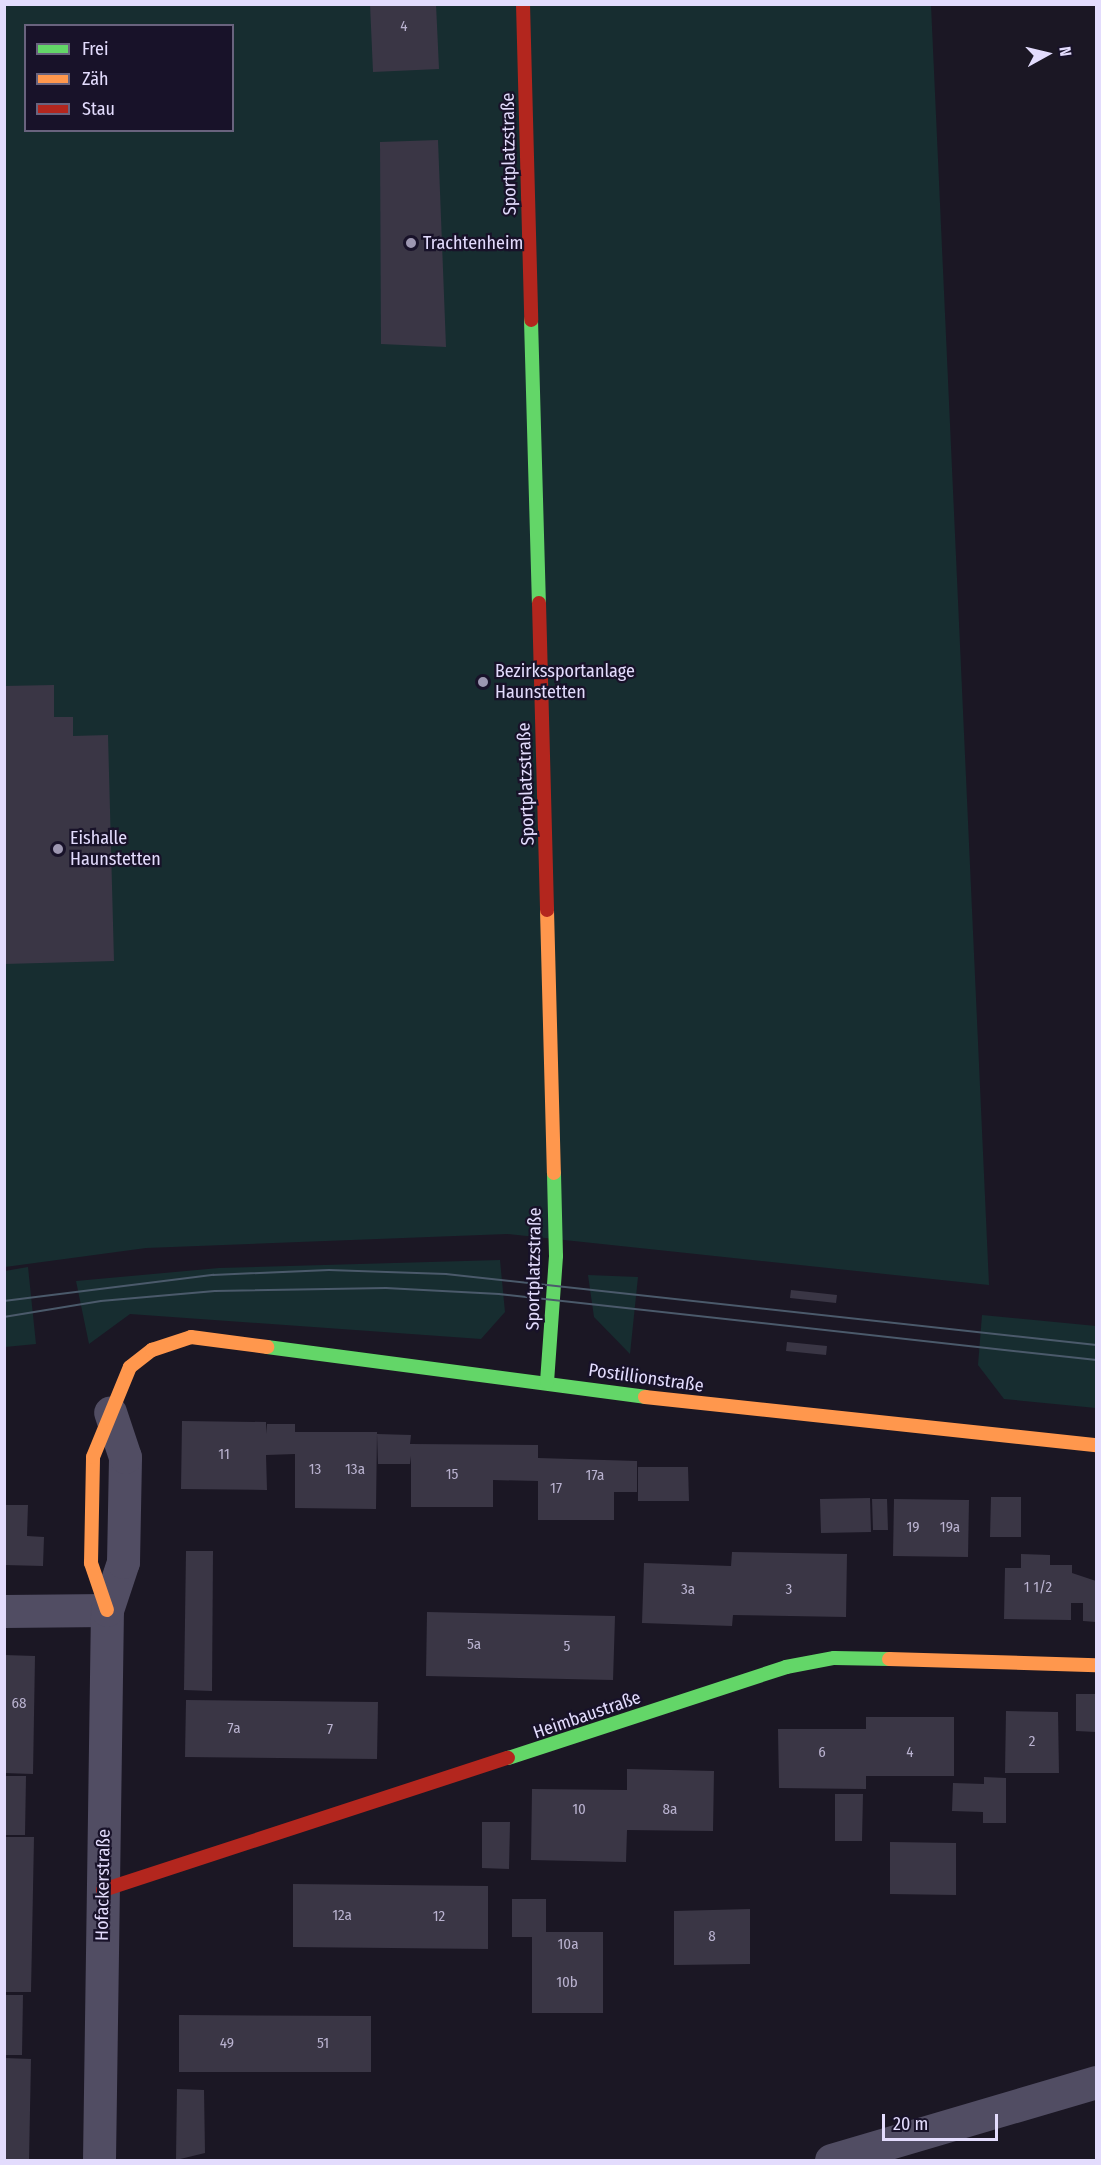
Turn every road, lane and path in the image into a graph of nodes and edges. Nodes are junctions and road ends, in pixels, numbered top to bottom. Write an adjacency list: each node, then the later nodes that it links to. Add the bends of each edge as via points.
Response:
1 (524, 4): 3 (street, Sportplatzstraße, via 556,1256)
2 (191, 1337): 3 (street, Postillionstraße); 4 (street, Hofackerstraße, via 153,1350 130,1367)
3 (547, 1382): 5 (street, Postillionstraße, via 643,1397)
4 (110, 1412): 6 (street, Hofackerstraße, via 125,1457 123,1562)
5 (1096, 1445)
6 (107, 1610): 7 (street); 9 (street, Hofackerstraße)
7 (4, 1611)
8 (1096, 1665): 9 (street, Heimbaustraße, via 834,1658 786,1667)
9 (103, 1890): 11 (street, Hofackerstraße)
10 (1096, 2082): 12 (street)
11 (99, 2160)
12 (831, 2160)

